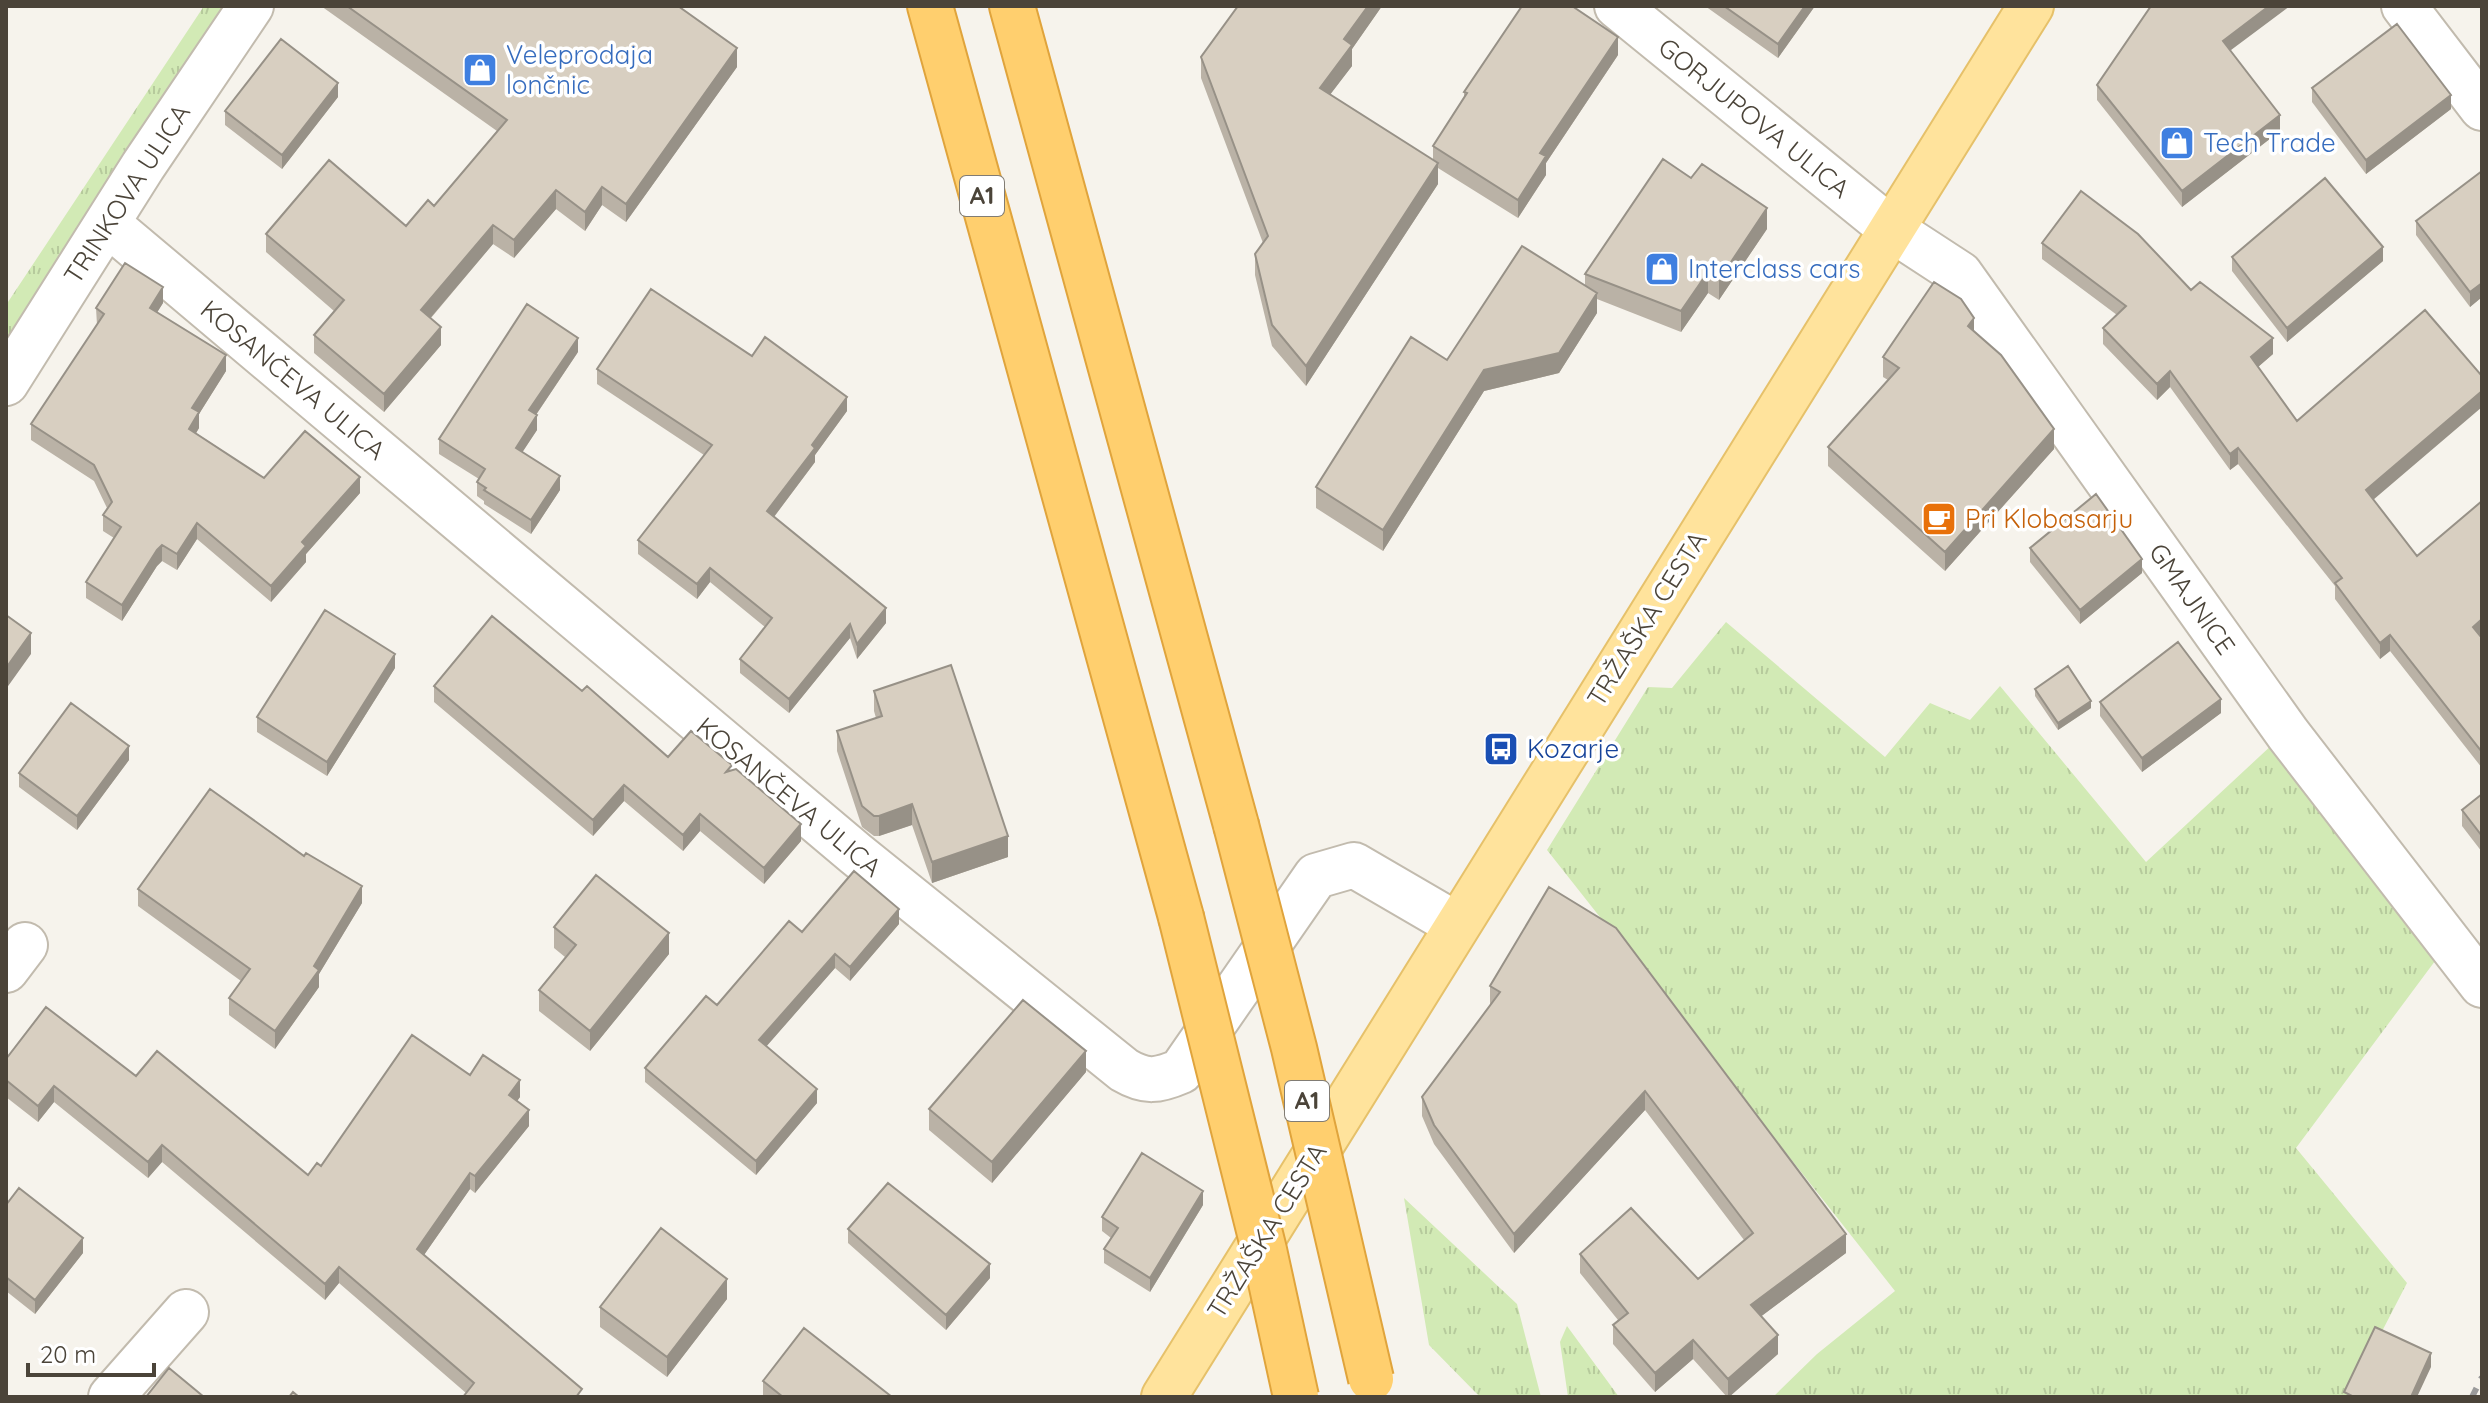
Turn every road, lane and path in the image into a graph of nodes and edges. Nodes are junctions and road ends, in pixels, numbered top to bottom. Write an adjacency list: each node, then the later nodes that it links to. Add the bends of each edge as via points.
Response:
1 (251, 6): 8 (street, TRINKOVA ULICA)
2 (930, 6): 17 (highway, A1, bridge, via 1181,917)
3 (1012, 6): 14 (highway, A1, bridge, via 1236,825)
4 (1617, 6): 9 (street, GORJUPOVA ULICA)
5 (2031, 6): 9 (main road, TRŽAŠKA CESTA)
6 (2404, 6): 7 (street)
7 (2482, 108)
8 (108, 224): 10 (street, TRINKOVA ULICA); 11 (street, KOSANČEVA ULICA, via 856,854 1143,1081 1181,1071 1316,876 1354,865)
9 (1891, 229): 11 (main road, TRŽAŠKA CESTA); 12 (street, GMAJNICE, via 1960,274 2288,734)
10 (6, 383)
11 (1457, 925): 16 (main road, TRŽAŠKA CESTA)
12 (2482, 985)
13 (186, 1312): 15 (street)
14 (1373, 1388)
15 (111, 1397)
16 (1164, 1397)
17 (1296, 1397)

